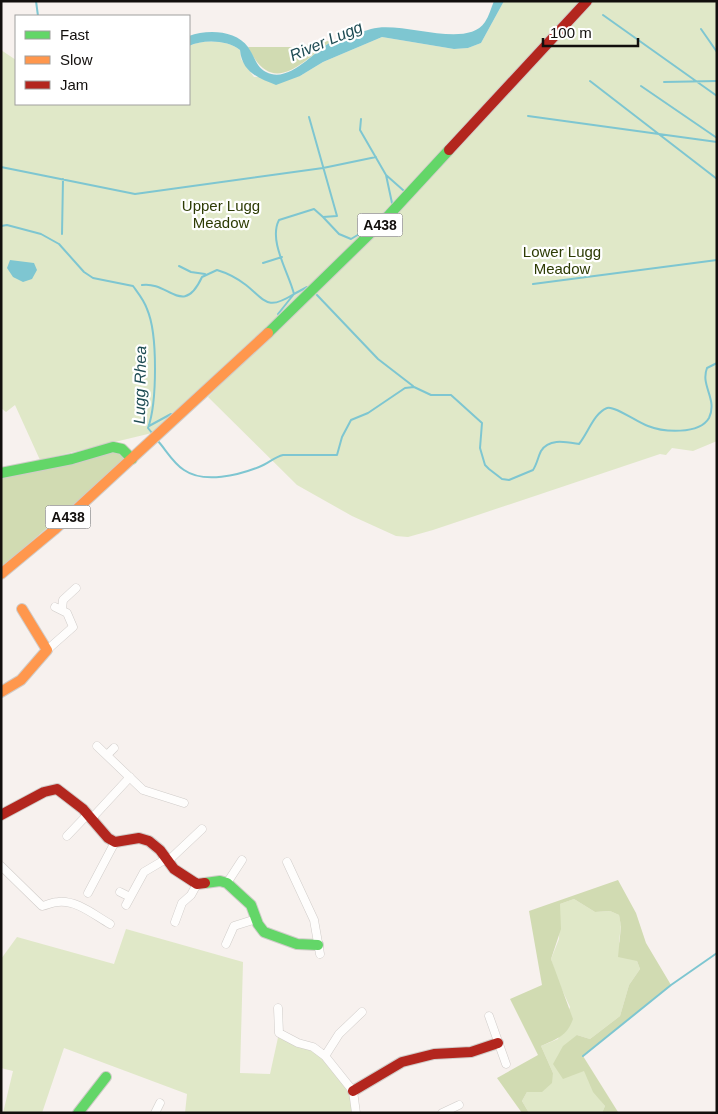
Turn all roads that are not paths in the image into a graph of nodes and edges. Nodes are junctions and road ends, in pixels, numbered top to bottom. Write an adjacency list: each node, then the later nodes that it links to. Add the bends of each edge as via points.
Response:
1 (587, 1): 2 (main road, A438, via 360,244 277,326)
2 (132, 459): 3 (main road, via 122,449 113,447); 4 (main road, A438)
3 (1, 473)
4 (1, 574)
5 (76, 588): 7 (street, via 59,608 67,613)
6 (22, 609): 9 (main road)
7 (73, 627): 8 (street); 9 (street)
8 (81, 630)
9 (47, 650): 10 (main road, via 21,680 11,689)
10 (1, 692)
11 (97, 746): 13 (street)
12 (114, 748): 13 (street)
13 (106, 755): 14 (street)
14 (130, 777): 15 (street, via 144,790); 17 (street)
15 (184, 803)
16 (1, 814): 17 (main road, via 53,788 66,794)
17 (90, 816): 19 (street); 20 (main road, via 103,834)
18 (202, 829): 21 (street)
19 (64, 834)
20 (115, 842): 21 (main road, via 144,839 156,846); 28 (street, via 97,884)
21 (167, 860): 26 (main road); 29 (street, via 144,872)
22 (242, 860): 25 (street)
23 (287, 862): 37 (street, via 294,869 314,920)
24 (1, 866): 34 (street, via 42,906 67,902)
25 (227, 883): 26 (main road); 32 (main road, via 250,904)
26 (197, 884): 33 (street, via 182,903)
27 (120, 892): 29 (street)
28 (88, 893)
29 (130, 897): 30 (street)
30 (126, 905)
31 (236, 915): 35 (street)
32 (256, 919): 35 (street); 37 (main road, via 261,930 273,937)
33 (175, 922)
34 (110, 924)
35 (238, 924): 36 (street, via 231,929)
36 (226, 944)
37 (319, 950)
38 (278, 1008): 42 (street, via 279,1033 313,1047)
39 (362, 1012): 42 (street, via 339,1034)
40 (489, 1016): 41 (street)
41 (498, 1043): 43 (street); 45 (main road, via 471,1052 434,1054 402,1062)
42 (325, 1056): 45 (street)
43 (506, 1064)
44 (106, 1076): 48 (main road)
45 (353, 1090): 50 (street)
46 (160, 1103): 49 (street)
47 (459, 1105): 51 (street)
48 (78, 1113)
49 (155, 1113)
50 (356, 1113)
51 (442, 1113)

